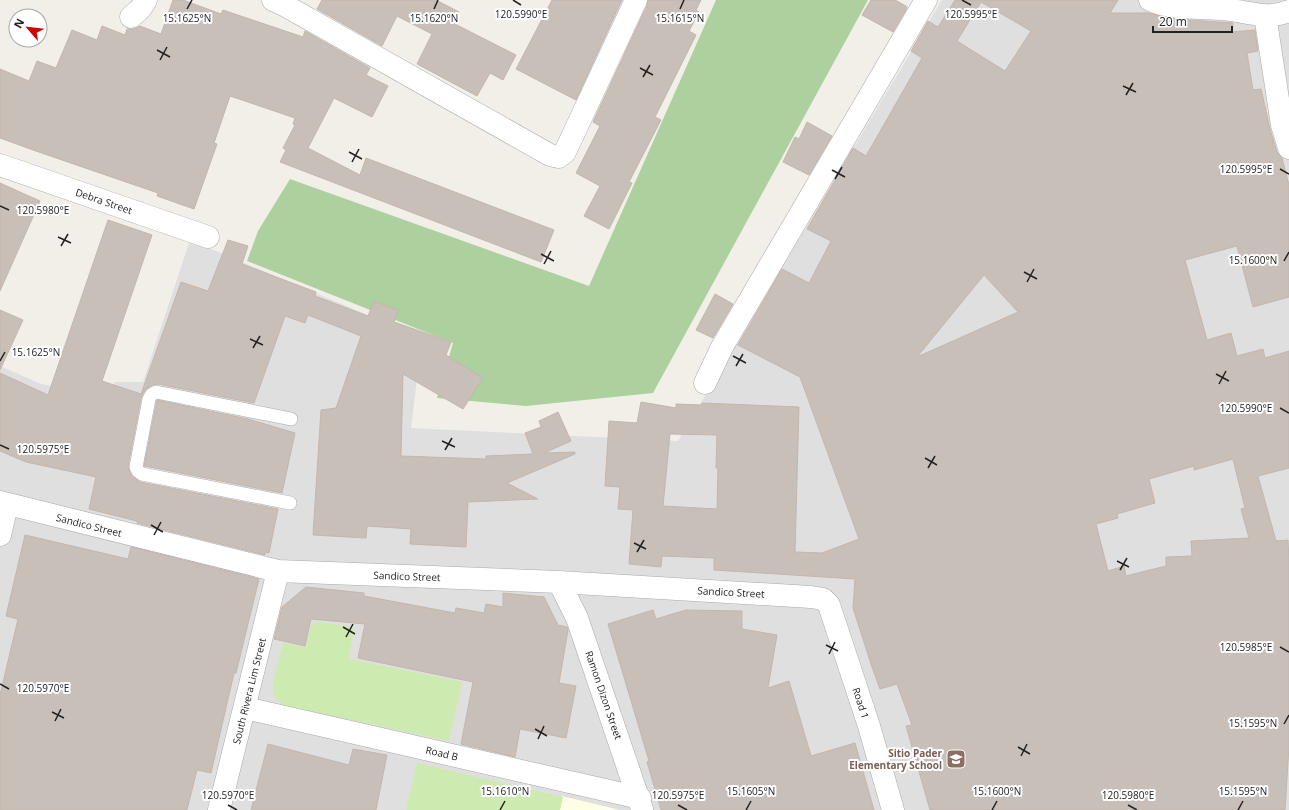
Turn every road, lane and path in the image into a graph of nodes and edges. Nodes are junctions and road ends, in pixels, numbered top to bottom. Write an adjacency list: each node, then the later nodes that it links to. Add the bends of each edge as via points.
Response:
1 (146, 0): 8 (street)
2 (636, 0): 5 (street, via 565,152 559,157 550,155)
3 (926, 0): 12 (street, via 722,347)
4 (1150, 0): 7 (street, via 1179,6)
5 (281, 2)
6 (1289, 11): 7 (street)
7 (1265, 15): 9 (street, via 1282,125)
8 (131, 17)
9 (1289, 148)
10 (0, 165): 11 (street, Debra Street)
11 (208, 237)
12 (705, 383)
13 (291, 419): 15 (lane, via 156,392 149,398 136,467 142,474)
14 (4, 504): 16 (street); 17 (street, Sandico Street)
15 (290, 504)
16 (0, 535)
17 (278, 571): 18 (street, Sandico Street); 20 (street, South Rivera Lim Street)
18 (559, 582): 19 (street, Sandico Street); 21 (street, Ramon Dizon Street, via 578,618)
19 (823, 599): 23 (street, Road 1, via 830,605)
20 (245, 708): 21 (street, Road B); 22 (street, South Rivera Lim Street)
21 (641, 804)
22 (219, 810)
23 (893, 810)

